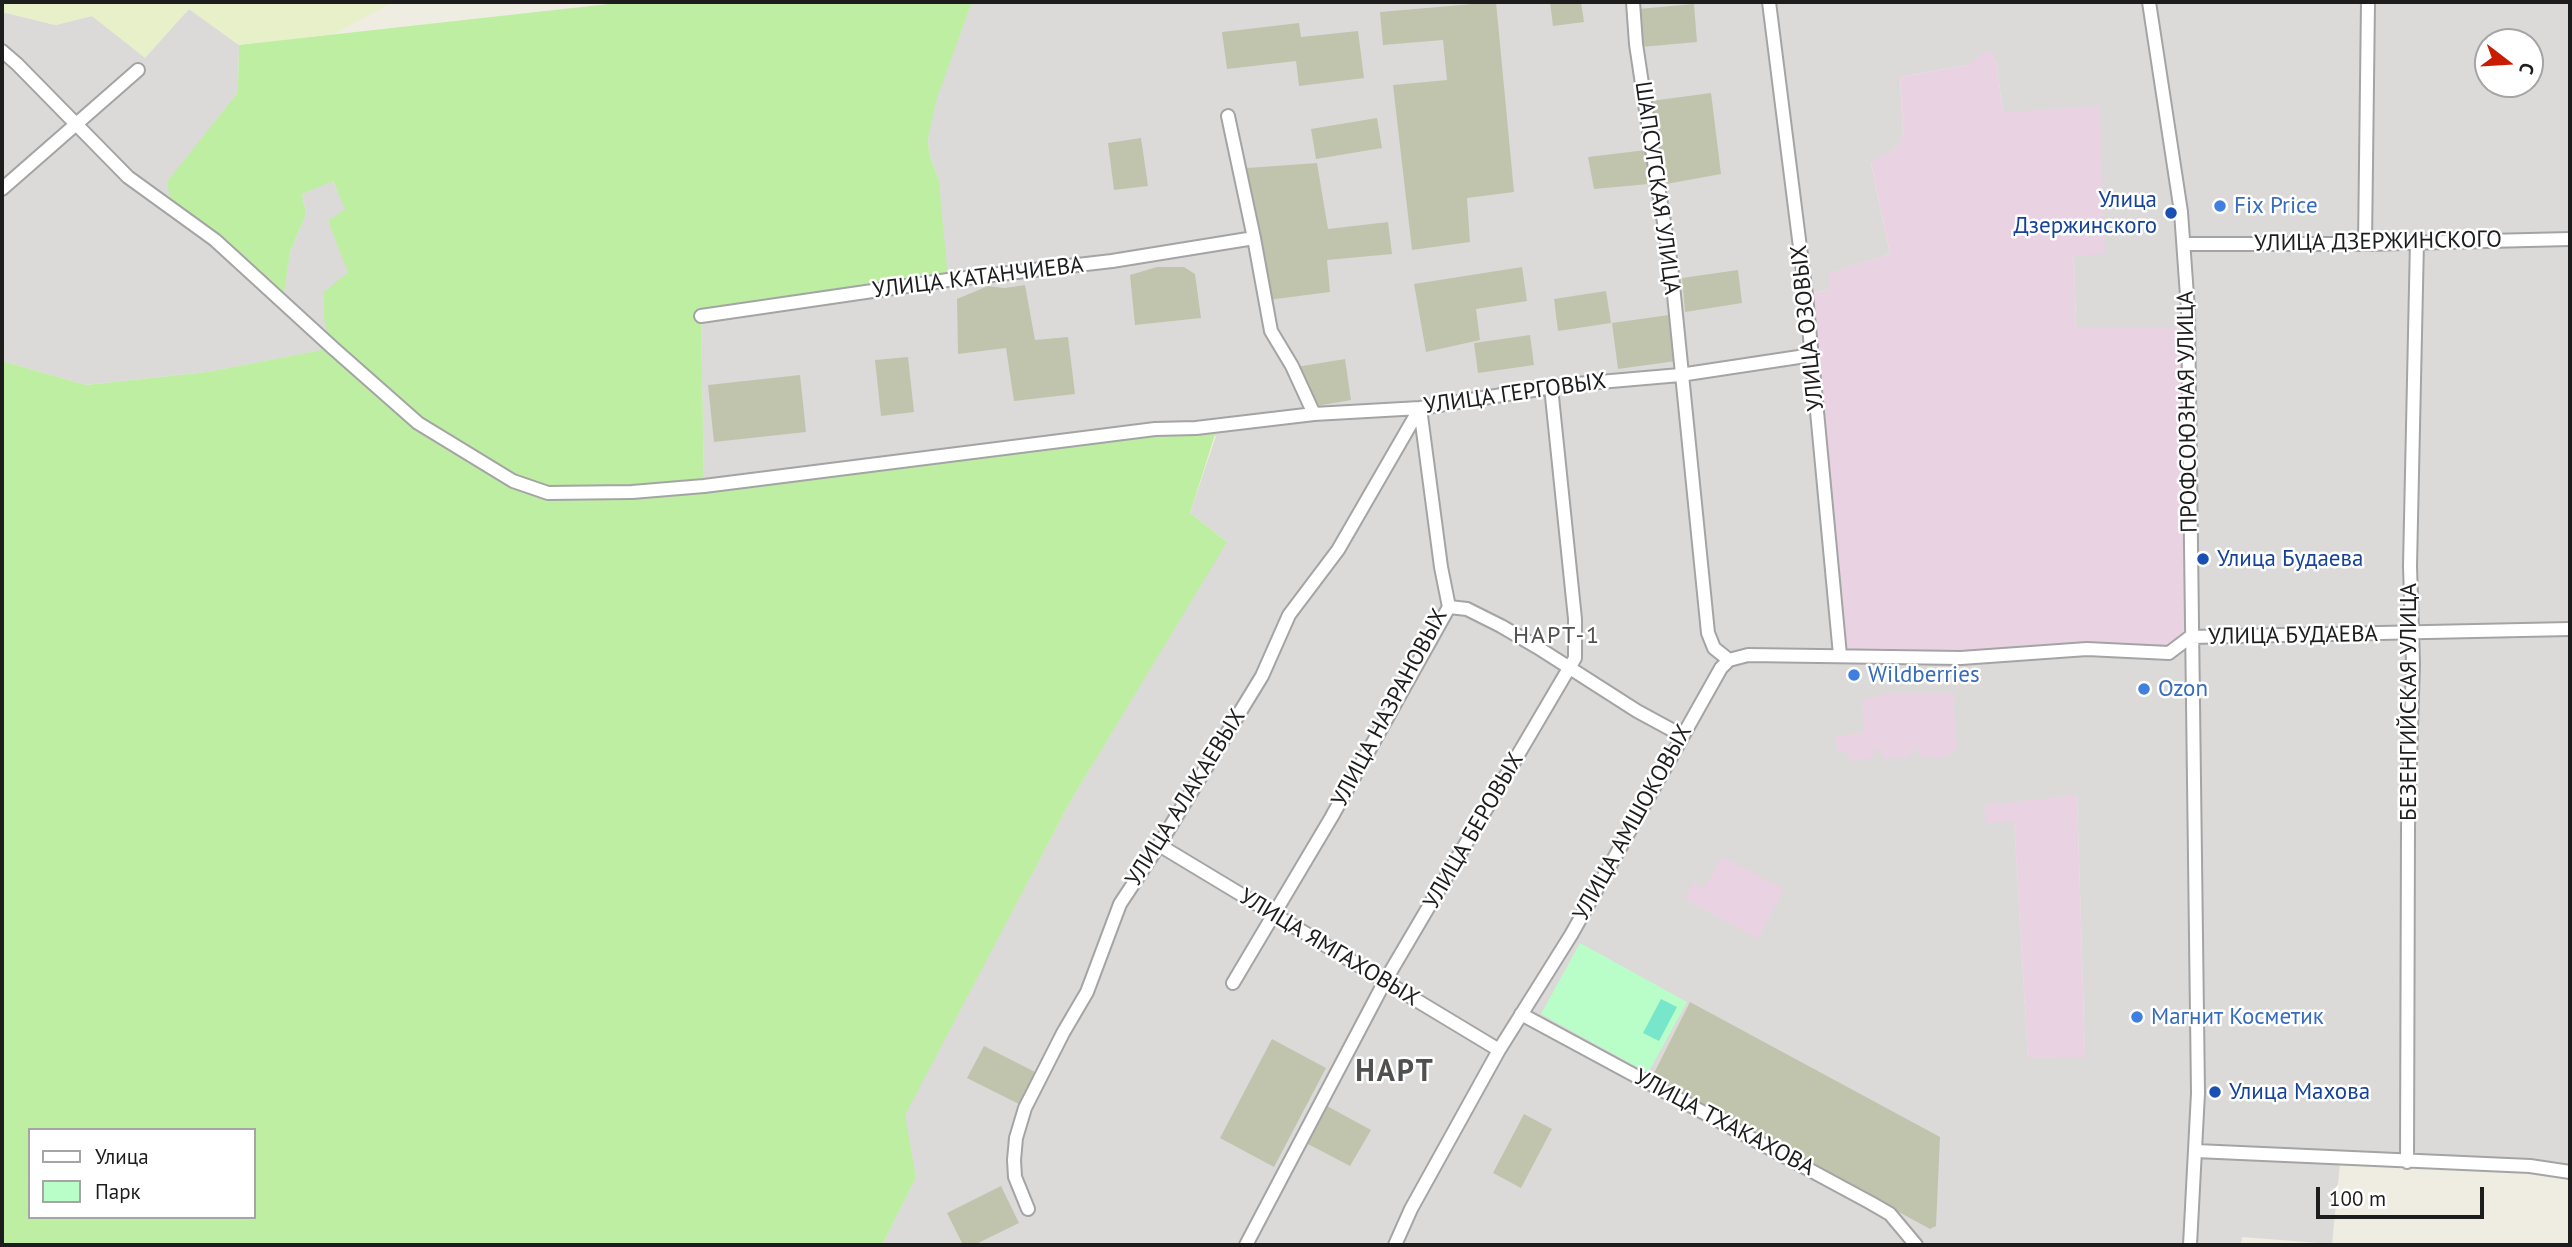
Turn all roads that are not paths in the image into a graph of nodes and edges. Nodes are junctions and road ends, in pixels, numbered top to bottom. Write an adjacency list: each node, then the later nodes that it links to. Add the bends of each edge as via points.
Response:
1 (1633, 2): 17 (street, ШАПСУГСКАЯ УЛИЦА, via 1671,265)
2 (1769, 2): 16 (street, УЛИЦА ОЗОВЫХ)
3 (2149, 2): 13 (street, ПРОФСОЮЗНАЯ УЛИЦА)
4 (2368, 2): 14 (street)
5 (2, 51): 8 (street, УЛИЦА ГЕРГОВЫХ)
6 (138, 70): 8 (street)
7 (1228, 116): 10 (street)
8 (75, 125): 9 (street); 20 (street, УЛИЦА ГЕРГОВЫХ, via 128,177 215,240 418,423 513,481 548,494 704,486 1155,429)
9 (2, 189)
10 (1254, 238): 15 (street, УЛИЦА КАТАНЧИЕВА); 20 (street, via 1271,331)
11 (2570, 239): 12 (street, УЛИЦА ДЗЕРЖИНСКОГО)
12 (2417, 241): 14 (street, УЛИЦА ДЗЕРЖИНСКОГО); 23 (street, БЕЗЕНГИЙСКАЯ УЛИЦА)
13 (2185, 244): 14 (street, УЛИЦА ДЗЕРЖИНСКОГО); 24 (street, ПРОФСОЮЗНАЯ УЛИЦА)
14 (2365, 244)
15 (701, 316)
16 (1812, 355): 17 (street, УЛИЦА ГЕРГОВЫХ); 25 (street, УЛИЦА ОЗОВЫХ)
17 (1681, 374): 18 (street, УЛИЦА ГЕРГОВЫХ); 26 (street, via 1708,633 1714,648)
18 (1551, 387): 19 (street, УЛИЦА ГЕРГОВЫХ); 27 (street, УЛИЦА БЕРОВЫХ, via 1575,619 1576,648)
19 (1420, 408): 20 (street, УЛИЦА ГЕРГОВЫХ); 21 (street, УЛИЦА НАЗРАНОВЫХ); 29 (street, УЛИЦА АЛАКАЕВЫХ, via 1338,550 1289,615 1262,676)
20 (1314, 414)
21 (1449, 607): 27 (street, via 1482,616); 30 (street, УЛИЦА НАЗРАНОВЫХ)
22 (2570, 629): 23 (street, УЛИЦА БУДАЕВА)
23 (2412, 634): 24 (street, УЛИЦА БУДАЕВА); 36 (street, БЕЗЕНГИЙСКАЯ УЛИЦА)
24 (2190, 637): 25 (street, УЛИЦА БУДАЕВА, via 2169,653 2087,649 1961,658); 35 (street, ПРОФСОЮЗНАЯ УЛИЦА)
25 (1840, 655): 26 (street, УЛИЦА БУДАЕВА, via 1748,655)
26 (1729, 660): 28 (street, УЛИЦА АМШОКОВЫХ)
27 (1570, 667): 28 (street); 31 (street, УЛИЦА БЕРОВЫХ)
28 (1683, 736): 33 (street, УЛИЦА АМШОКОВЫХ)
29 (1160, 845): 30 (street, УЛИЦА ЯМГАХОВЫХ); 38 (street, УЛИЦА АЛАКАЕВЫХ, via 1120,904 1087,992 1025,1108 1014,1160 1015,1177)
30 (1273, 914): 31 (street, УЛИЦА ЯМГАХОВЫХ); 32 (street, УЛИЦА НАЗРАНОВЫХ)
31 (1385, 981): 34 (street, УЛИЦА ЯМГАХОВЫХ); 39 (street, УЛИЦА БЕРОВЫХ)
32 (1233, 983)
33 (1521, 1014): 34 (street, УЛИЦА АМШОКОВЫХ); 41 (street, УЛИЦА ТХАКАХОВА, via 1890,1214)
34 (1499, 1050): 40 (street, УЛИЦА АМШОКОВЫХ)
35 (2196, 1151): 36 (street); 42 (street, ПРОФСОЮЗНАЯ УЛИЦА)
36 (2407, 1162): 37 (street, via 2530,1166)
37 (2570, 1172)
38 (1028, 1209)
39 (1246, 1245)
40 (1395, 1245)
41 (1916, 1245)
42 (2190, 1245)

